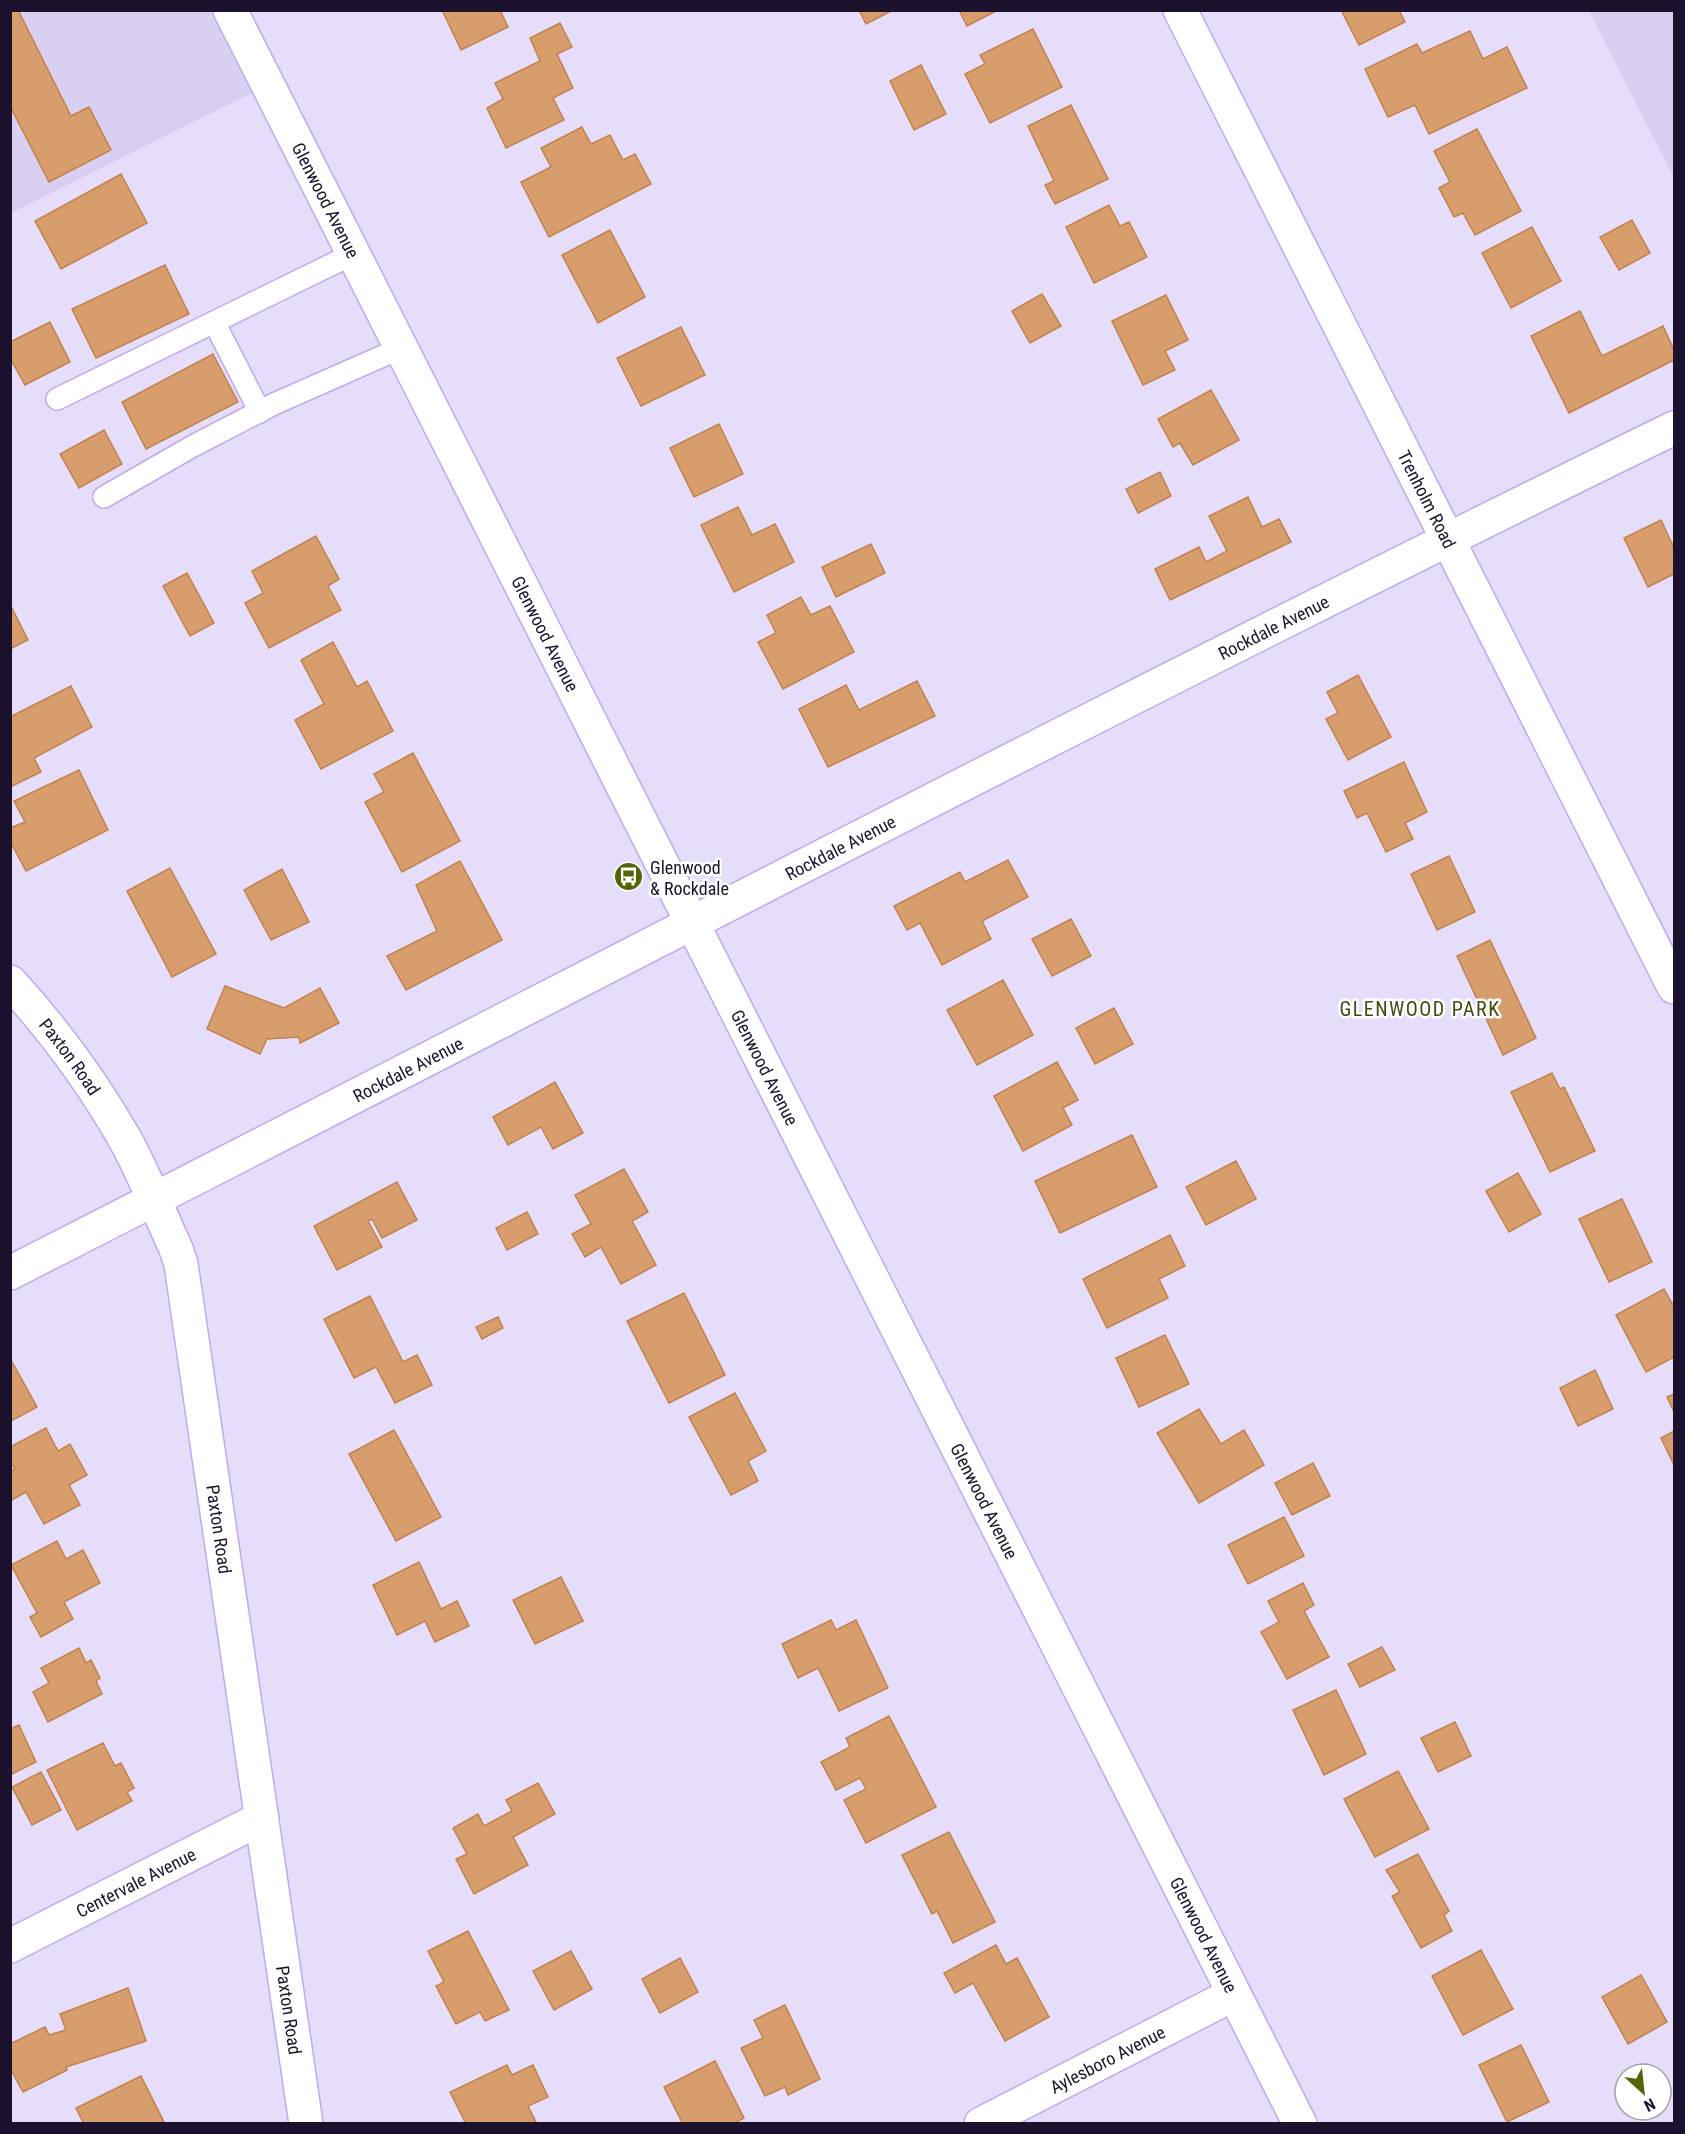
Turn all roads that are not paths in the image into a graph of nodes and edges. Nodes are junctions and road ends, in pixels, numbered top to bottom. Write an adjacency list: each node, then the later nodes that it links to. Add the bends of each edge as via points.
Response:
1 (230, 10): 3 (street, Glenwood Avenue)
2 (1180, 10): 10 (street, Trenholm Road)
3 (353, 254): 4 (lane); 5 (street, Glenwood Avenue)
4 (214, 322): 6 (lane); 7 (lane)
5 (401, 348): 7 (lane); 11 (street, Glenwood Avenue)
6 (57, 399)
7 (260, 411): 9 (lane)
8 (1674, 428): 10 (street, Rockdale Avenue)
9 (104, 497)
10 (1448, 539): 11 (street, Rockdale Avenue); 13 (street, Trenholm Road)
11 (693, 924): 14 (street, Rockdale Avenue); 18 (street, Glenwood Avenue)
12 (10, 982): 14 (street, Paxton Road, via 49,1024 88,1078 127,1143)
13 (1674, 987)
14 (153, 1200): 15 (street, Rockdale Avenue); 16 (street, Paxton Road, via 181,1264)
15 (10, 1273)
16 (262, 1818): 17 (street, Centervale Avenue); 19 (street, Paxton Road)
17 (10, 1946)
18 (1234, 1994): 20 (street, Aylesboro Avenue); 21 (street, Glenwood Avenue)
19 (306, 2124)
20 (981, 2124)
21 (1300, 2124)

